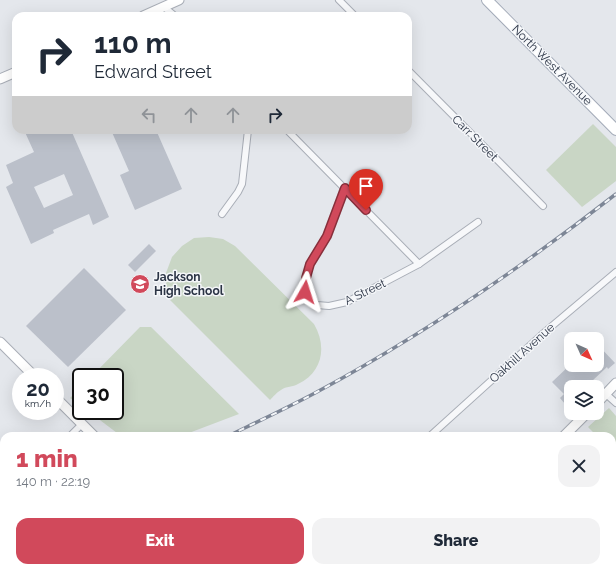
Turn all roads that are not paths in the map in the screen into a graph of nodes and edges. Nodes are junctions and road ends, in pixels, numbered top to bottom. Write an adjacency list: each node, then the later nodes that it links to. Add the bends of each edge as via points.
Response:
1 (179, 0): 4 (street)
2 (339, 0): 7 (street)
3 (487, 0): 11 (main road, North West Avenue)
4 (164, 7): 5 (street); 6 (street)
5 (152, 12)
6 (170, 12)
7 (351, 12)
8 (12, 74): 10 (street)
9 (412, 74): 15 (street, Carr Street)
10 (0, 79)
11 (616, 130)
12 (248, 134): 16 (street, via 242,184)
13 (291, 134): 14 (street)
14 (345, 188): 18 (street); 18 (street, A Street, via 327,236 310,264 305,292 309,300 322,306 347,302)
15 (543, 206)
16 (222, 214)
17 (478, 222): 18 (street, A Street)
18 (419, 264)
19 (616, 272): 30 (street, Oakhill Avenue, via 546,331)
20 (0, 342): 21 (street)
21 (26, 368)
22 (616, 383): 23 (street)
23 (606, 394): 24 (street)
24 (616, 403)
25 (64, 406): 27 (street)
26 (580, 420): 31 (street)
27 (82, 424): 28 (street); 29 (street)
28 (74, 432)
29 (90, 432)
30 (434, 432)
31 (568, 432)

